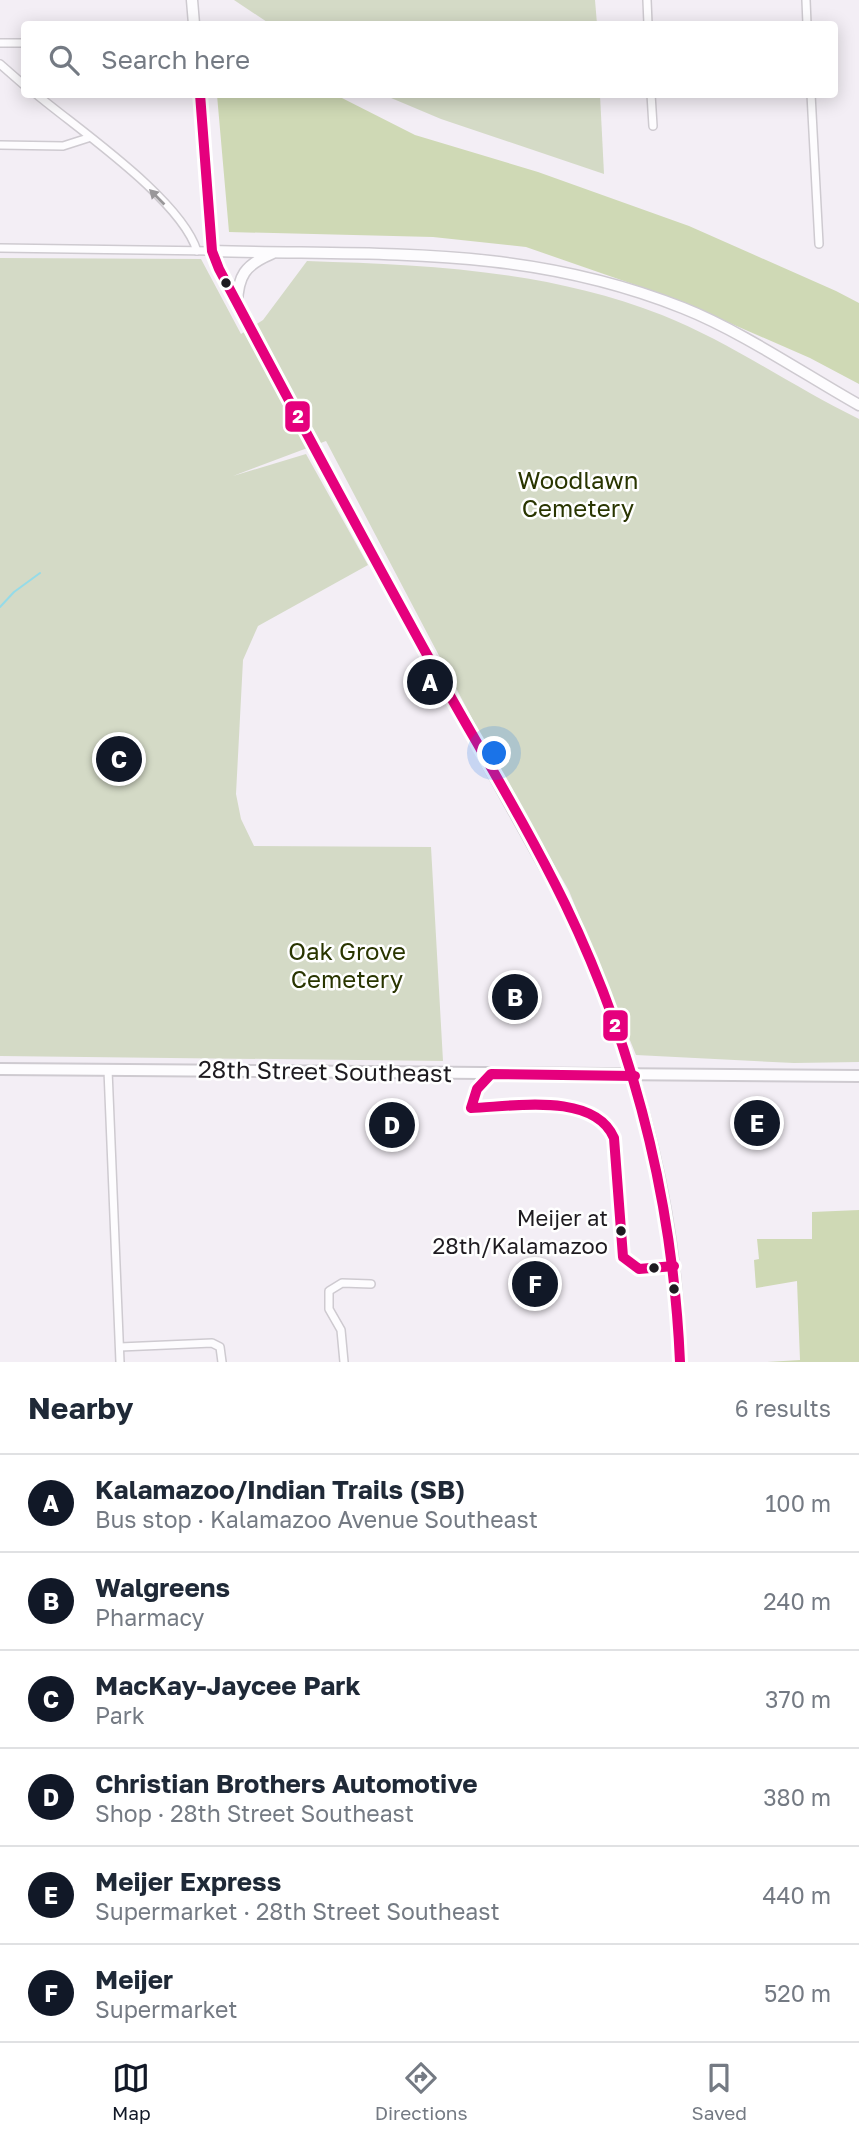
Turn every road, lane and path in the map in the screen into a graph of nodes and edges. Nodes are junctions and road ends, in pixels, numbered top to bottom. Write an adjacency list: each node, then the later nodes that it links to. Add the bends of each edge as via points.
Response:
1 (192, 0): 4 (main road)
2 (646, 0): 5 (street)
3 (806, 0): 6 (street)
4 (194, 21)
5 (648, 21)
6 (807, 21)
7 (0, 42): 8 (street)
8 (21, 43)
9 (0, 64): 10 (street)
10 (21, 82)
11 (41, 98): 16 (street)
12 (200, 98): 21 (main road)
13 (651, 98): 15 (street)
14 (811, 98): 18 (street)
15 (653, 126)
16 (88, 138): 17 (street, via 63,146); 20 (street, one-way to 16, via 194,239 158,198)
17 (0, 145)
18 (819, 244)
19 (0, 248): 20 (street)
20 (197, 251): 21 (street)
21 (212, 251): 22 (main road); 23 (main road)
22 (277, 252): 23 (main road, via 245,269 239,279); 24 (main road, via 473,257 588,276 686,309)
23 (237, 303): 27 (main road, via 564,902 594,966)
24 (859, 405)
25 (0, 1069): 26 (main road, 28th Street Southeast)
26 (108, 1070): 27 (main road, 28th Street Southeast); 30 (street)
27 (635, 1076): 28 (main road, 28th Street Southeast); 34 (main road, via 666,1205)
28 (859, 1076)
29 (371, 1283): 33 (street, via 342,1283 329,1291 329,1309 341,1330)
30 (120, 1347): 31 (street); 32 (street, via 212,1343 220,1347)
31 (120, 1362)
32 (222, 1362)
33 (344, 1362)
34 (680, 1362)

